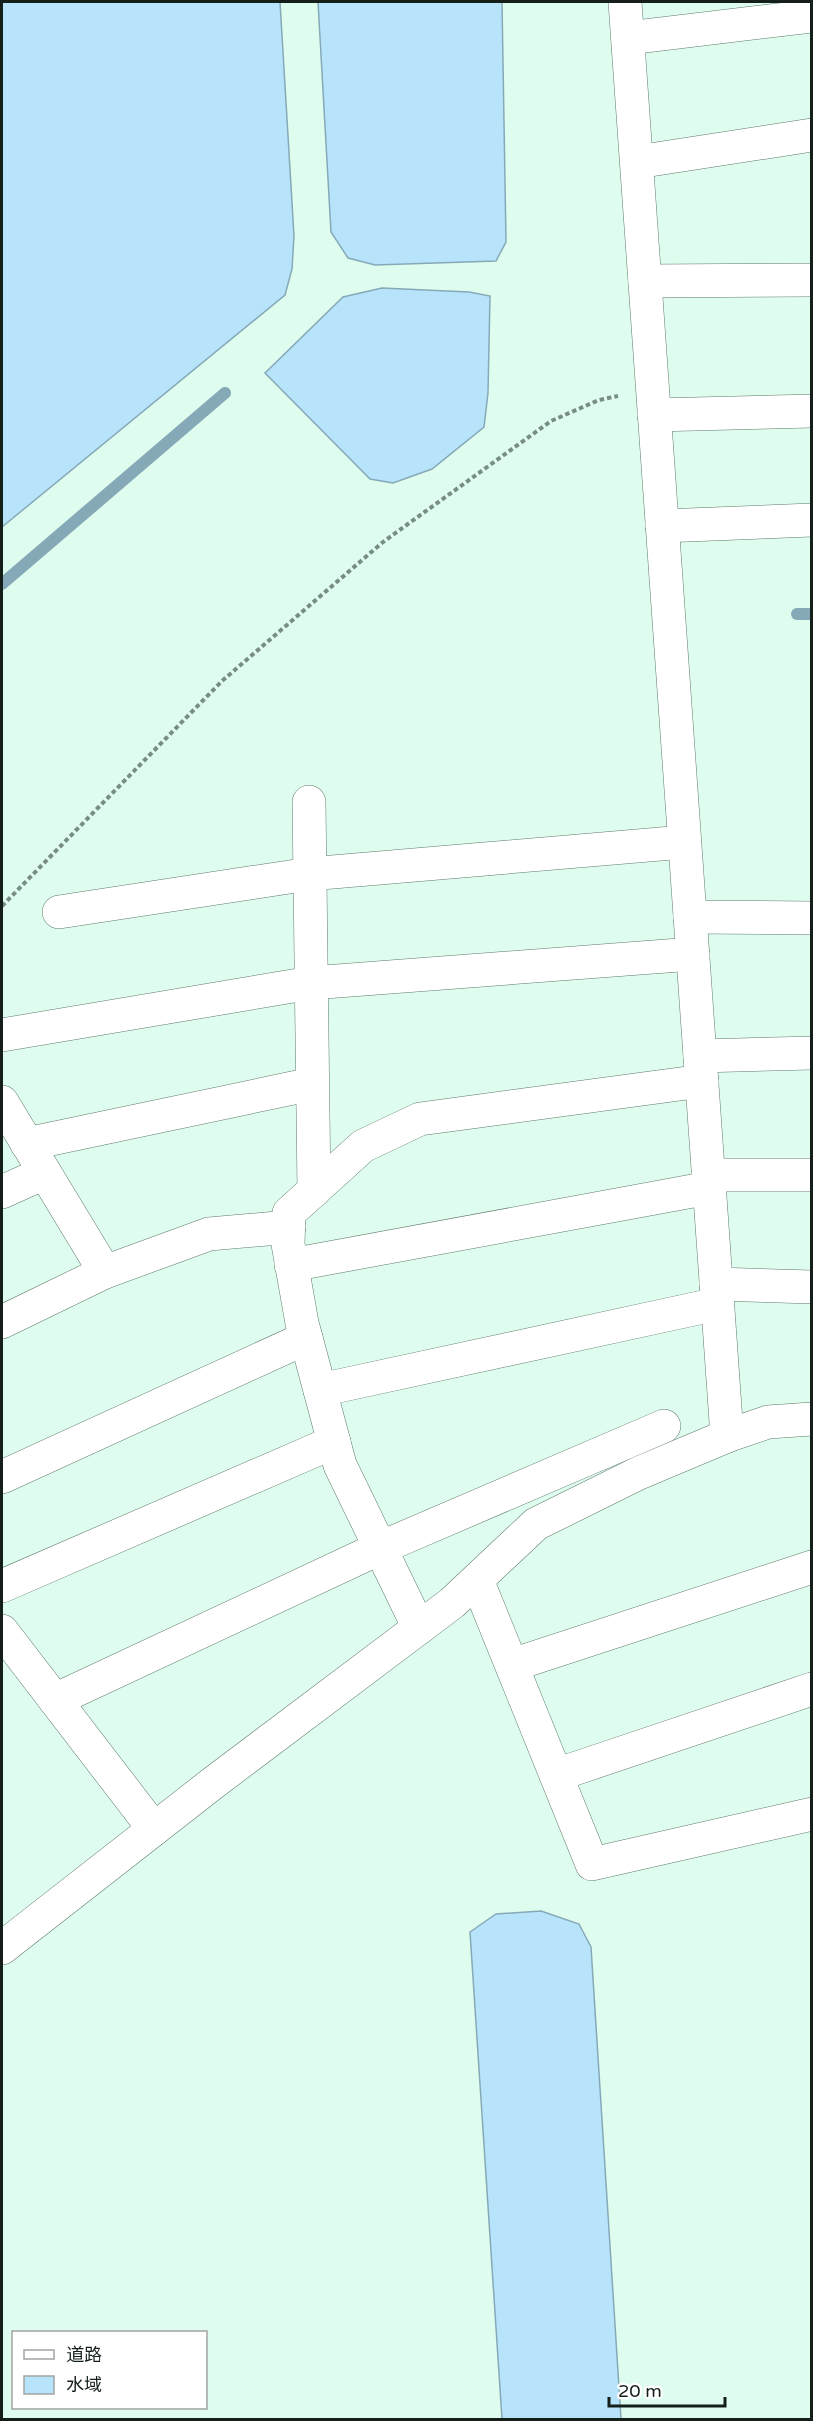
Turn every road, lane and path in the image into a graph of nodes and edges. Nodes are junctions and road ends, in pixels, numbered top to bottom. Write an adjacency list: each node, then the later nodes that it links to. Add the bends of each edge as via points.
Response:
1 (625, 2): 3 (street)
2 (812, 16): 3 (street)
3 (628, 38): 5 (street)
4 (812, 135): 5 (street)
5 (637, 162): 7 (street)
6 (812, 280): 7 (street)
7 (645, 281): 8 (street)
8 (653, 402): 9 (street); 11 (street); 15 (path, via 599,400 550,421 383,542 222,681)
9 (812, 411)
10 (812, 520): 11 (street)
11 (662, 526): 13 (street)
12 (309, 802): 14 (street)
13 (684, 842): 14 (street); 17 (street)
14 (309, 874): 16 (street); 20 (street)
15 (2, 906)
16 (59, 912)
17 (690, 917): 18 (street); 19 (street)
18 (812, 918)
19 (693, 954): 20 (street); 23 (street)
20 (311, 983): 21 (street); 24 (street)
21 (2, 1035)
22 (812, 1053): 23 (street)
23 (701, 1069): 29 (street); 30 (street, via 420,1119 363,1146)
24 (312, 1084): 26 (street); 30 (street)
25 (2, 1102): 26 (street)
26 (27, 1144): 27 (street)
27 (44, 1173): 31 (street); 34 (street)
28 (812, 1175): 29 (street)
29 (709, 1181): 33 (street); 36 (street)
30 (314, 1191): 32 (street, via 290,1214)
31 (2, 1192)
32 (289, 1227): 33 (street); 34 (street, via 209,1234)
33 (291, 1265): 38 (street)
34 (105, 1272): 37 (street)
35 (812, 1287): 36 (street)
36 (717, 1294): 39 (street); 42 (street)
37 (2, 1322)
38 (306, 1338): 39 (street); 44 (street)
39 (320, 1390): 43 (street)
40 (812, 1419): 42 (street, via 768,1422)
41 (664, 1426): 45 (street)
42 (727, 1436): 47 (street, via 639,1473 536,1524)
43 (334, 1442): 45 (street, via 340,1465); 48 (street)
44 (2, 1477)
45 (380, 1548): 49 (street); 53 (street)
46 (812, 1567): 51 (street)
47 (477, 1580): 49 (street); 51 (street)
48 (2, 1586)
49 (419, 1628): 56 (street)
50 (2, 1630): 53 (street)
51 (512, 1665): 54 (street)
52 (812, 1689): 54 (street)
53 (55, 1700): 56 (street)
54 (556, 1775): 55 (street, via 592,1864)
55 (812, 1814)
56 (154, 1829): 57 (street)
57 (2, 1948)

